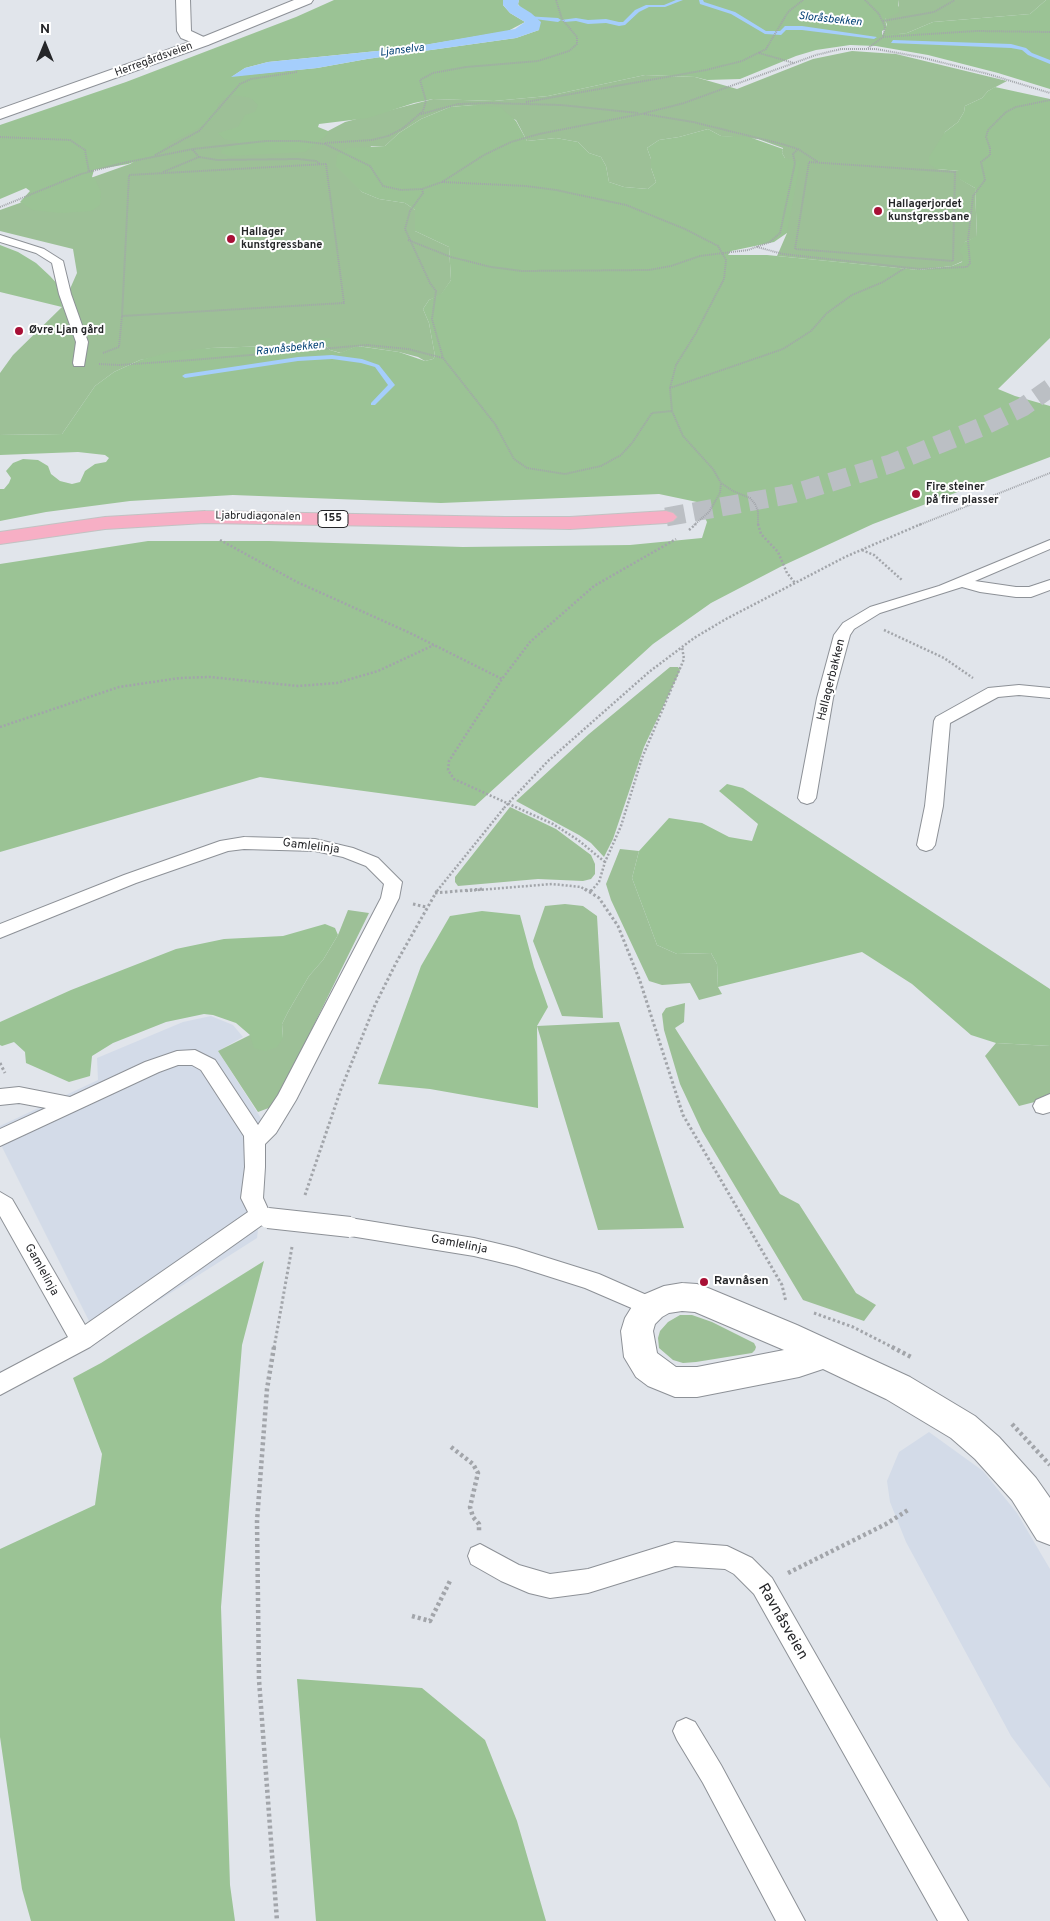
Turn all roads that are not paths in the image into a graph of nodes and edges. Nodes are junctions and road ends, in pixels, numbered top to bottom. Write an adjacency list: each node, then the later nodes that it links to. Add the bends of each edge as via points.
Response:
1 (183, 0): 3 (street, via 184,31)
2 (306, 0): 3 (street, Herregårdsveien)
3 (203, 42): 4 (street, Herregårdsveien)
4 (0, 114)
5 (0, 238): 6 (lane, via 40,251 57,261 82,342)
6 (79, 363)
7 (666, 517): 8 (main road, Ljabrudiagonalen / 155, via 570,523 205,517 105,523)
8 (0, 538)
9 (1050, 544): 10 (lane, Hallagerbakken)
10 (962, 582): 11 (lane, via 1016,592 1031,592); 13 (lane, Hallagerbakken, via 874,610 848,626 842,635 825,698)
11 (1050, 585)
12 (1050, 693): 14 (lane, via 994,692 942,721 934,806)
13 (807, 798)
14 (926, 845)
15 (0, 931): 19 (lane, Gamlelinja, via 226,845 315,845 372,862 393,882 390,898 286,1100 269,1127)
16 (0, 1097): 17 (lane, via 19,1095)
17 (73, 1105): 18 (lane); 19 (lane, via 152,1067 177,1058 194,1058 208,1065 249,1126)
18 (0, 1138)
19 (255, 1141): 21 (lane, via 252,1198)
20 (0, 1201): 23 (lane, Gamlelinja)
21 (264, 1216): 22 (lane, Gamlelinja, bridge, via 474,1247 591,1281); 23 (lane)
22 (650, 1307): 24 (street, via 664,1300 697,1298); 24 (street, via 641,1318 637,1331 641,1357 660,1376 675,1382 697,1382)
23 (82, 1340): 25 (lane)
24 (824, 1354): 26 (street, via 898,1388 963,1427 1008,1469)
25 (0, 1385)
26 (1050, 1528)
27 (480, 1556): 30 (lane, Ravnåsveien, via 529,1582 550,1586 588,1581 675,1554 727,1558 743,1566 763,1586)
28 (686, 1731): 29 (lane)
29 (791, 1921)
30 (954, 1921)

